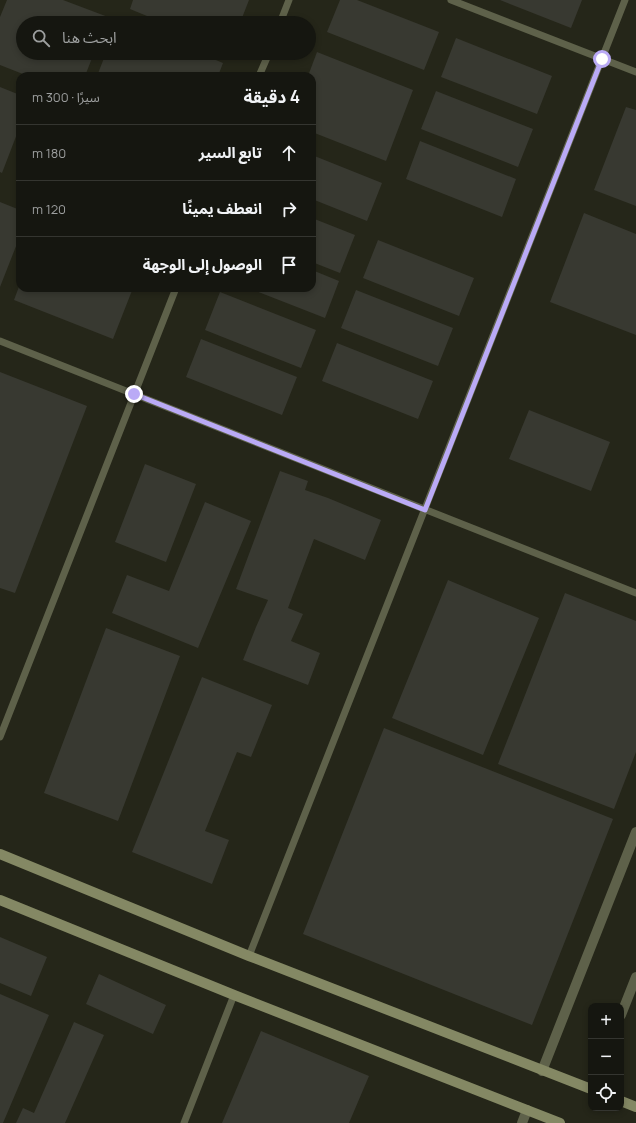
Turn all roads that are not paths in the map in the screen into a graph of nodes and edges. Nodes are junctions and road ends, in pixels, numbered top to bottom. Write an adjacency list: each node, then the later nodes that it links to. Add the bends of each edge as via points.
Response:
1 (289, 0): 4 (lane)
2 (451, 0): 5 (lane)
3 (625, 0): 5 (lane)
4 (283, 16)
5 (602, 59): 8 (lane); 12 (lane)
6 (266, 60): 7 (lane)
7 (261, 72)
8 (636, 72)
9 (174, 292): 11 (lane)
10 (0, 341): 11 (lane)
11 (134, 394): 12 (lane); 14 (lane)
12 (425, 510): 13 (lane); 18 (lane)
13 (636, 593)
14 (0, 737)
15 (636, 832): 22 (street)
16 (0, 854): 18 (street)
17 (0, 900): 20 (street)
18 (249, 956): 22 (street)
19 (636, 977): 21 (street)
20 (234, 995): 26 (street); 27 (lane)
21 (624, 1007)
22 (542, 1070): 23 (street)
23 (588, 1088)
24 (624, 1102): 25 (street)
25 (636, 1107)
26 (527, 1110): 28 (street); 29 (street)
27 (184, 1123)
28 (522, 1123)
29 (560, 1123)

